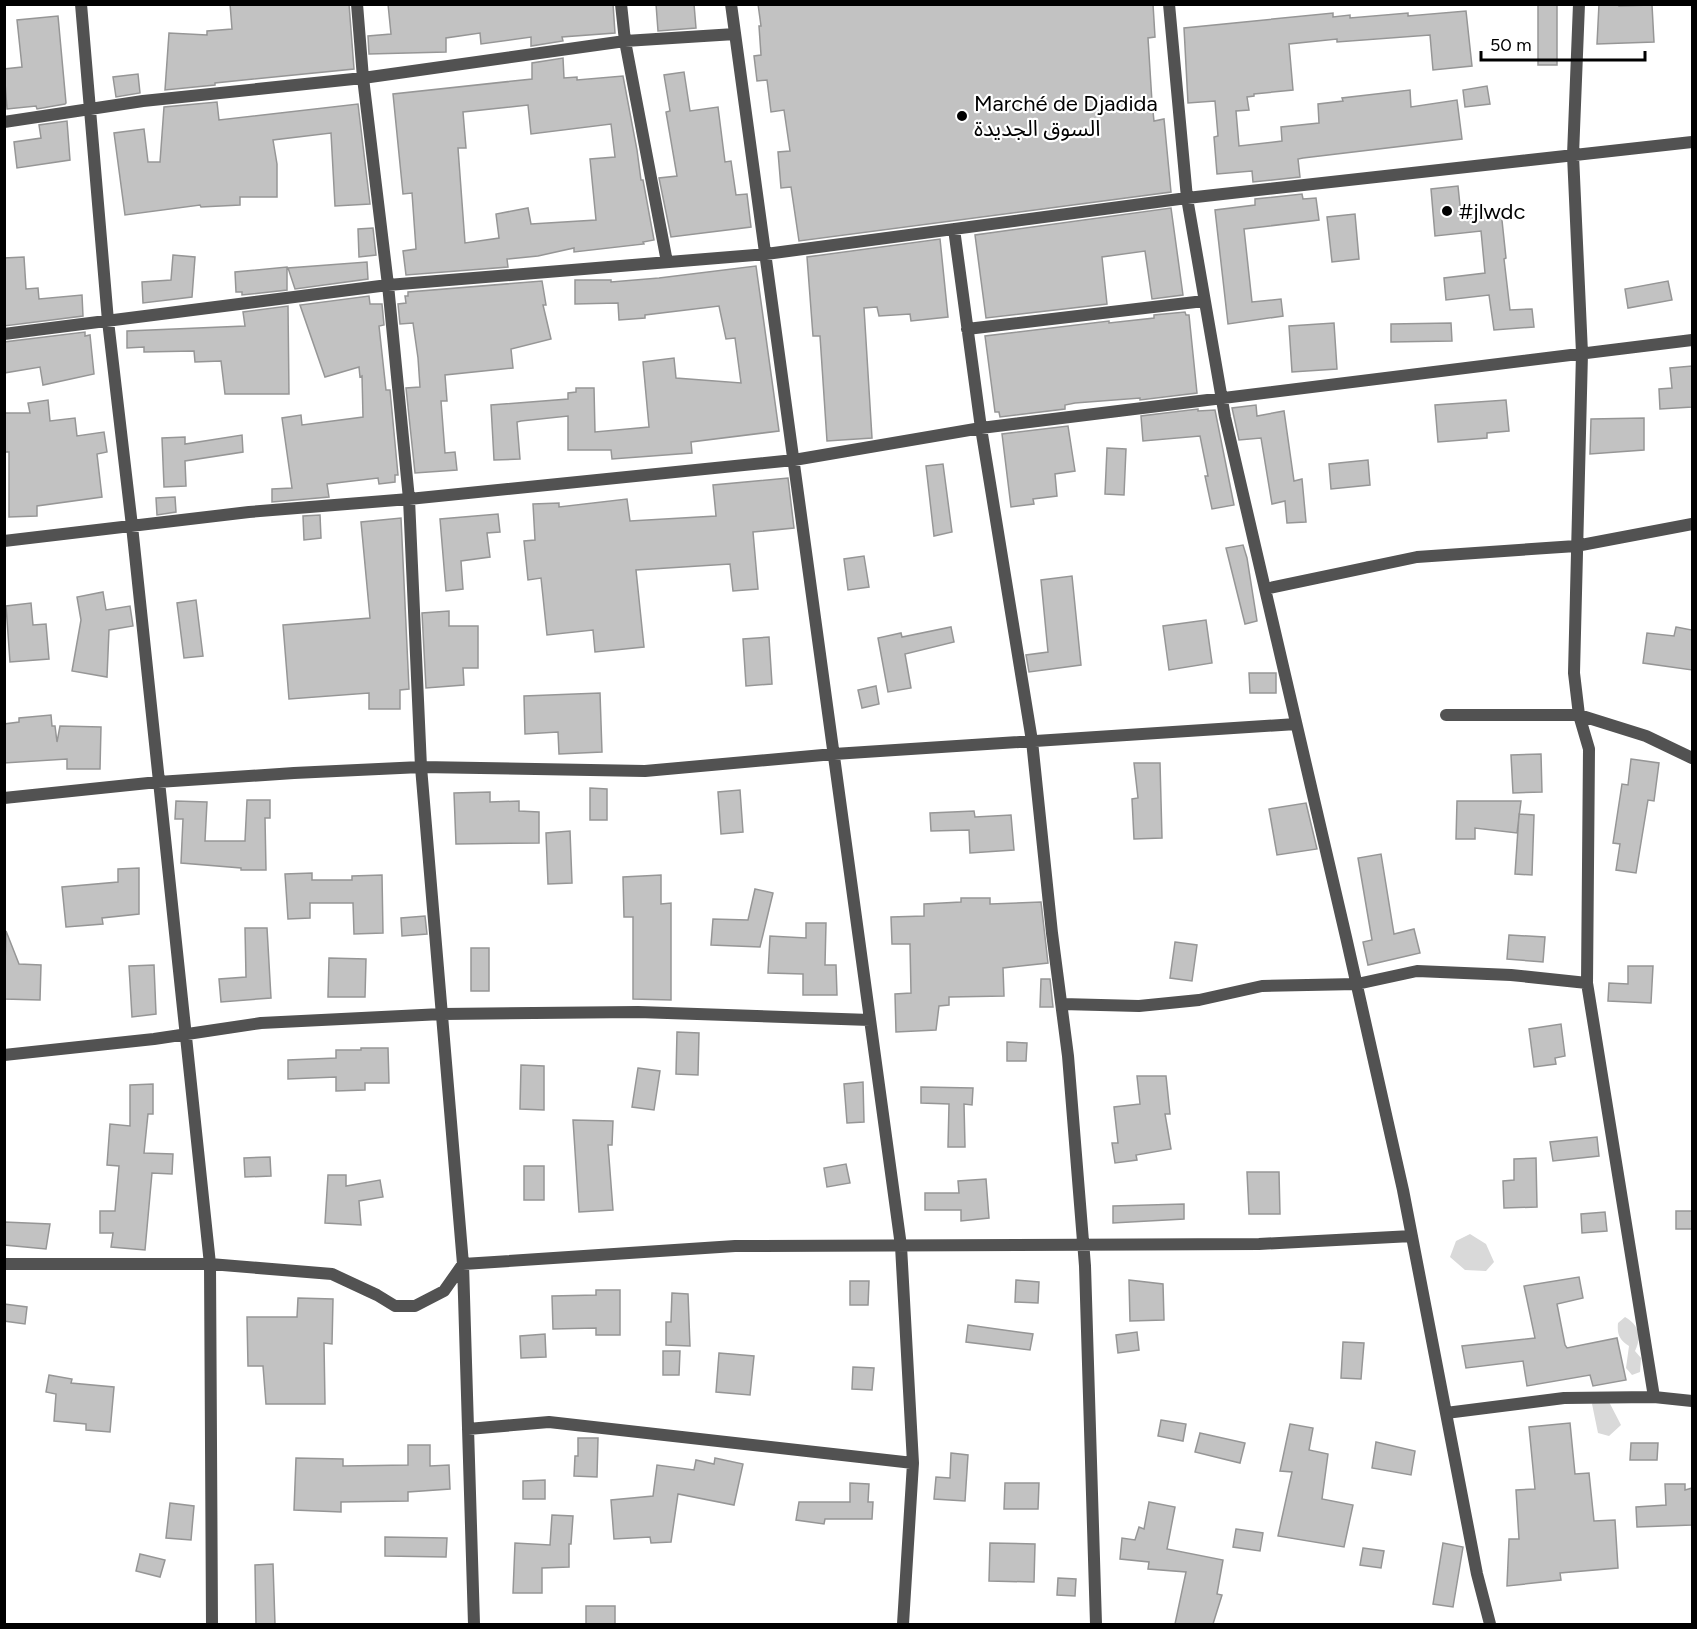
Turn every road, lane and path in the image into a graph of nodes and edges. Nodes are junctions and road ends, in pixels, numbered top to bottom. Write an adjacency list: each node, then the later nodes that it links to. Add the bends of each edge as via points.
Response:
1 (81, 4): 10 (street)
2 (357, 4): 9 (street)
3 (621, 4): 8 (street)
4 (731, 4): 7 (street)
5 (1169, 4): 14 (street)
6 (1579, 4): 13 (street)
7 (735, 34): 8 (street); 16 (street)
8 (625, 41): 9 (street); 17 (street)
9 (363, 78): 10 (street); 18 (street)
10 (90, 110): 11 (street); 20 (street)
11 (4, 122)
12 (1692, 142): 13 (street)
13 (1573, 155): 14 (street); 24 (street)
14 (1187, 198): 15 (street); 19 (street)
15 (954, 229): 16 (street); 21 (street)
16 (766, 254): 17 (street); 27 (street)
17 (667, 262): 18 (street)
18 (388, 285): 20 (street); 28 (street)
19 (1204, 300): 21 (street); 25 (street)
20 (108, 321): 22 (street); 30 (street)
21 (967, 329): 26 (street)
22 (4, 334)
23 (1692, 340): 24 (street)
24 (1582, 353): 25 (street); 32 (street)
25 (1221, 398): 26 (street); 33 (street)
26 (981, 428): 27 (street); 37 (street)
27 (794, 460): 28 (street); 38 (street)
28 (409, 499): 30 (street); 40 (street)
29 (1692, 524): 32 (street)
30 (132, 526): 31 (street); 41 (street)
31 (4, 541)
32 (1576, 546): 33 (street, via 1417,557); 35 (street, via 1574,673)
33 (1265, 589): 36 (street)
34 (1446, 715): 35 (street)
35 (1579, 716): 39 (street, via 1646,736); 43 (street, via 1589,748)
36 (1296, 724): 37 (street); 44 (street)
37 (1032, 741): 38 (street); 45 (street)
38 (834, 754): 40 (street, via 645,771); 47 (street)
39 (1692, 758)
40 (422, 767): 41 (street); 46 (street)
41 (158, 782): 42 (street); 48 (street)
42 (4, 798)
43 (1587, 983): 44 (street, via 1417,971); 56 (street)
44 (1357, 984): 45 (street, via 1262,987 1199,1000 1139,1006); 50 (street)
45 (1062, 1004): 52 (street)
46 (442, 1014): 47 (street, via 638,1012); 48 (street, via 261,1023); 55 (street)
47 (870, 1020): 51 (street)
48 (187, 1034): 49 (street); 54 (street)
49 (4, 1055)
50 (1412, 1236): 52 (street, via 1258,1244); 58 (street)
51 (901, 1246): 52 (street); 55 (street, via 735,1246); 60 (street)
52 (1083, 1246): 64 (street)
53 (4, 1264): 54 (street)
54 (210, 1264): 55 (street, via 332,1274 395,1306 415,1306 444,1291); 61 (street)
55 (463, 1264): 59 (street)
56 (1654, 1398): 57 (street); 58 (street, via 1564,1398)
57 (1692, 1401)
58 (1446, 1413): 65 (street)
59 (468, 1429): 60 (street, via 549,1422); 62 (street)
60 (913, 1462): 63 (street)
61 (212, 1624)
62 (474, 1624)
63 (903, 1624)
64 (1096, 1624)
65 (1490, 1624)

